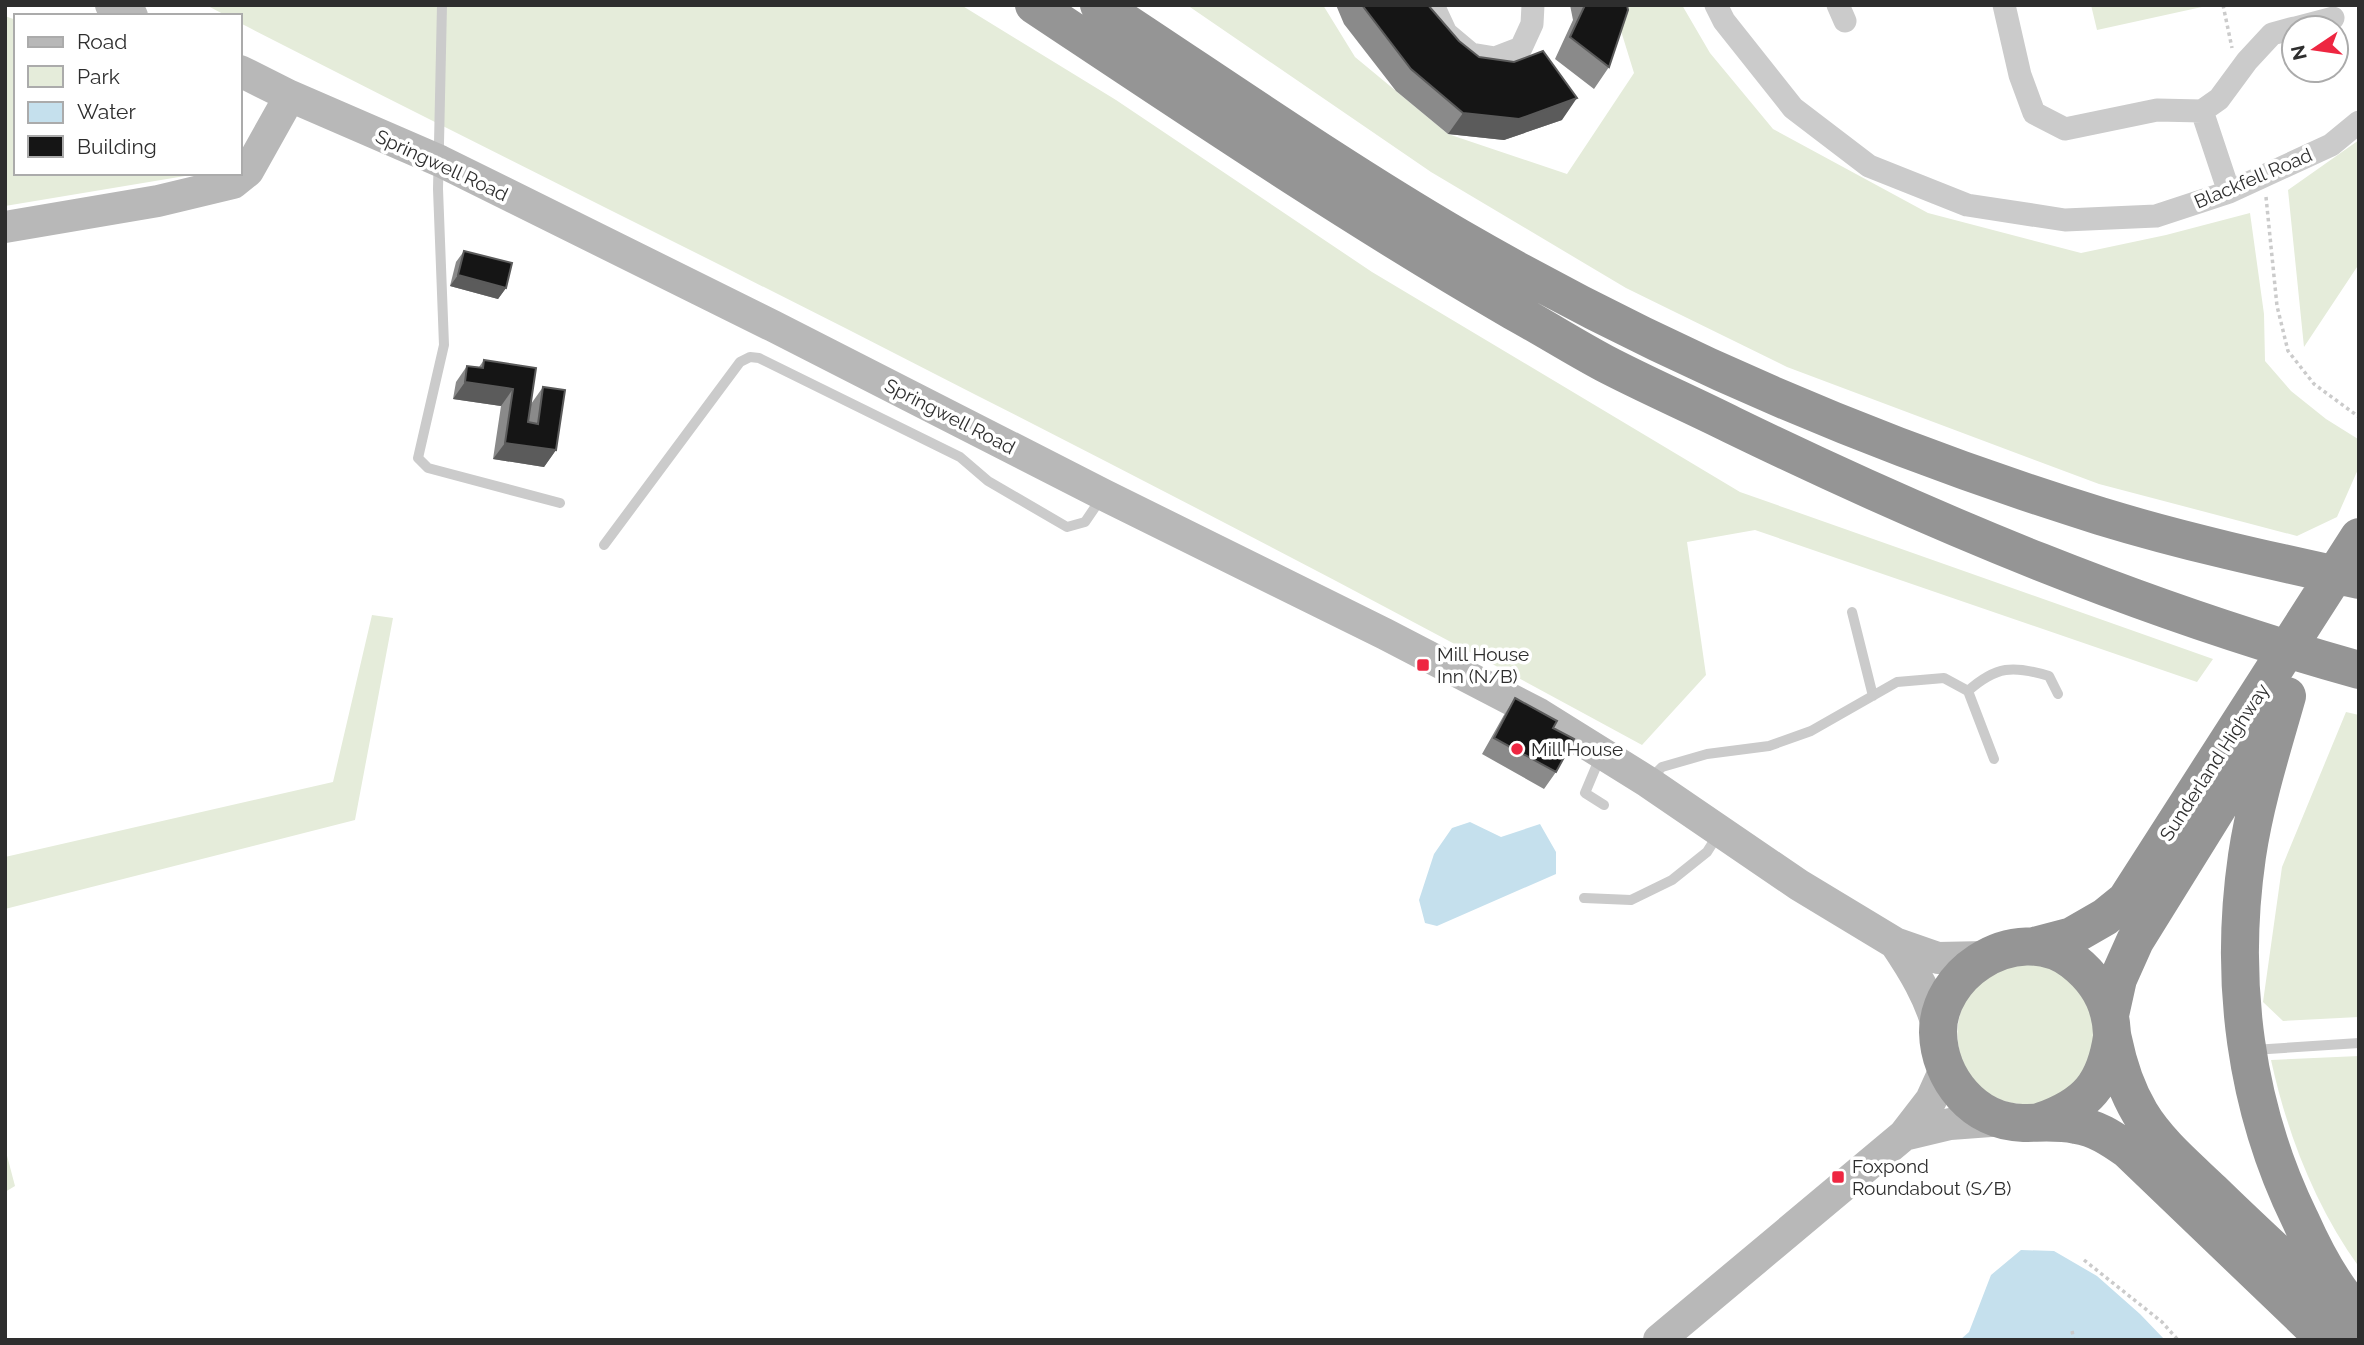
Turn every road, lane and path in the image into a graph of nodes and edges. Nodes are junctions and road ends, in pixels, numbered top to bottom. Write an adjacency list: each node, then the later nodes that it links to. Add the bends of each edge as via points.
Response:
1 (111, 5): 10 (main road)
2 (442, 5): 17 (lane)
3 (1034, 5): 28 (highway, via 1440,268 1604,363 1964,533 2300,654)
4 (1533, 5): 8 (street, via 1532,24 1521,48 1495,58 1471,54 1447,33)
5 (1716, 5): 19 (street, Blackfell Road, via 1793,108 1869,166 1967,205 2065,220 2155,216)
6 (2004, 5): 15 (street, via 2034,113 2065,129 2157,110)
7 (2222, 5): 12 (path, via 2232,51)
8 (1435, 6)
9 (1110, 12): 26 (highway, via 1458,237 1619,324 1900,448 2102,516)
10 (128, 14)
11 (2280, 32): 12 (street, via 2272,34)
12 (2247, 61): 15 (street, via 2219,99)
13 (242, 72): 14 (main road, Springwell Road)
14 (290, 96): 17 (main road, Springwell Road); 20 (main road, via 248,172 233,184)
15 (2202, 111): 19 (street)
16 (2359, 122): 18 (street, Blackfell Road, via 2331,145)
17 (440, 161): 22 (main road, Springwell Road); 23 (lane, via 444,345 418,458 428,468)
18 (2264, 176): 19 (street, Blackfell Road); 21 (path, via 2277,306 2288,351 2314,384)
19 (2229, 192)
20 (5, 227)
21 (2359, 417)
22 (1104, 495): 25 (lane, via 1084,522 1068,527 988,481 960,457 750,357 740,362); 33 (main road, Springwell Road, via 1397,640 1539,714)
23 (560, 503)
24 (2359, 537): 30 (highway, Sunderland Highway)
25 (604, 545)
26 (2359, 581): 30 (highway, Sunderland Highway)
27 (1852, 612): 32 (lane)
28 (2359, 670)
29 (1968, 691): 31 (lane, via 2000,669 2049,676); 32 (lane, via 1944,678 1897,682); 34 (lane)
30 (2274, 692): 40 (highway, Sunderland Highway, via 2126,900 2072,936); 42 (highway, Sunderland Highway, via 2135,941 2118,979); 45 (highway, via 2240,920)
31 (2058, 694)
32 (1873, 696): 35 (lane, via 1811,732 1769,746 1707,754 1662,767)
33 (1602, 753): 35 (main road, Springwell Road); 36 (lane, via 1585,793)
34 (1994, 759)
35 (1648, 782): 37 (main road, Springwell Road)
36 (1604, 805)
37 (1720, 831): 38 (lane, via 1707,852 1672,880 1631,900); 39 (main road, Springwell Road)
38 (1584, 898)
39 (1895, 943): 41 (main road, via 1938,958); 43 (main road, via 1921,982)
40 (2034, 946): 41 (highway); 42 (highway, via 2072,960 2089,974 2101,992)
41 (1986, 957): 43 (highway, via 1951,987)
42 (2111, 1026): 48 (highway, via 2109,1061 2099,1082 2064,1113); 52 (highway, via 2125,1081 2157,1135)
43 (1938, 1028): 46 (highway)
44 (2359, 1043): 45 (lane)
45 (2247, 1050): 51 (highway, via 2267,1137 2289,1197 2336,1287)
46 (1945, 1069): 47 (highway, via 1965,1098); 49 (main road, via 1931,1100)
47 (2004, 1120): 48 (highway); 49 (main road, via 1950,1124)
48 (2042, 1121): 57 (highway, via 2095,1130 2128,1150)
49 (1904, 1135): 54 (main road)
50 (2084, 1261): 56 (path)
51 (2359, 1316)
52 (2359, 1329)
53 (2073, 1331): 55 (path)
54 (1659, 1340)
55 (2074, 1340)
56 (2178, 1340)
57 (2326, 1340)

